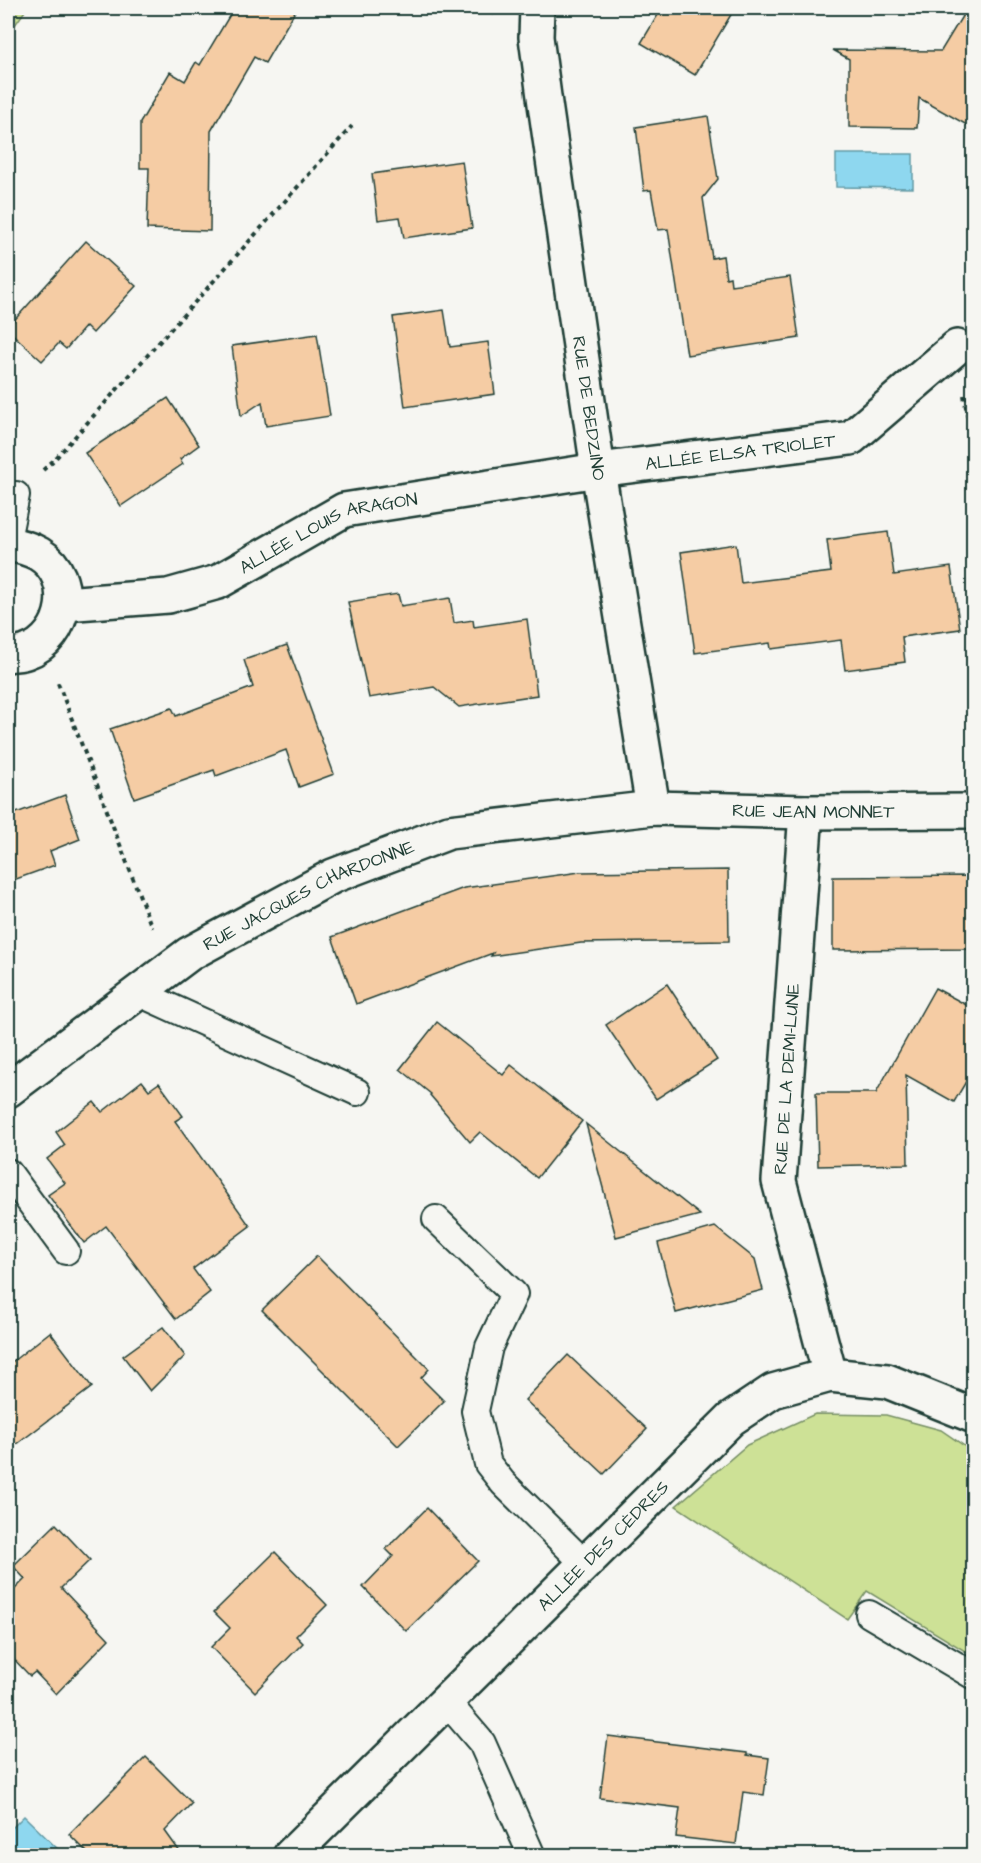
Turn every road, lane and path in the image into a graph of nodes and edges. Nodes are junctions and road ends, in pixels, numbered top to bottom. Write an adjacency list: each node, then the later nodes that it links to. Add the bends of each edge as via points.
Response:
1 (537, 8): 5 (street, RUE DE BEDZINO, via 536,37 543,93)
2 (352, 126): 6 (path, via 55,459)
3 (957, 347): 4 (path); 5 (street, ALLÉE ELSA TRIOLET, via 850,438)
4 (974, 457)
5 (598, 470): 9 (street, ALLÉE LOUIS ARAGON, via 344,510 218,582 168,596); 12 (street, RUE DE BEDZINO)
6 (16, 495): 7 (lane)
7 (8, 535)
8 (8, 544): 9 (street, via 41,555 62,585)
9 (64, 604): 10 (street, via 53,632)
10 (43, 643): 11 (street); 15 (path)
11 (8, 655)
12 (653, 808): 14 (street, RUE JEAN MONNET); 15 (street, RUE JACQUES CHARDONNE, via 449,832 333,876)
13 (974, 811): 14 (street, RUE JEAN MONNET)
14 (806, 812): 22 (street, RUE DE LA DEMI-LUNE, via 779,1181)
15 (168, 969): 16 (street, RUE JACQUES CHARDONNE)
16 (138, 992): 17 (street, RUE JACQUES CHARDONNE); 18 (lane)
17 (8, 1090)
18 (357, 1092)
19 (8, 1172): 21 (lane)
20 (436, 1219): 24 (lane, via 514,1294 489,1347 475,1411 488,1464)
21 (66, 1251)
22 (830, 1375): 23 (street, ALLÉE DES CÈDRES, via 887,1381); 24 (street, ALLÉE DES CÈDRES, via 773,1391 731,1419)
23 (974, 1416)
24 (585, 1564): 27 (street, ALLÉE DES CÈDRES)
25 (869, 1614): 26 (lane)
26 (974, 1676)
27 (446, 1701): 28 (street, ALLÉE DES CÈDRES); 29 (lane, via 482,1743)
28 (290, 1856)
29 (532, 1856)

